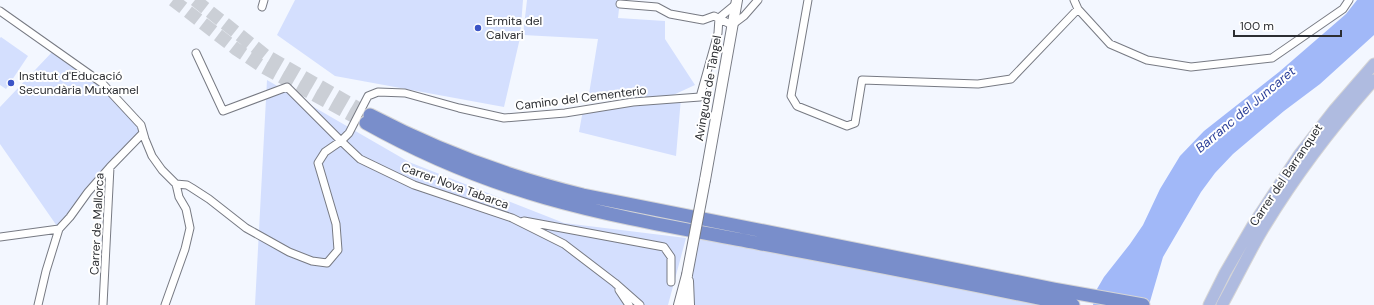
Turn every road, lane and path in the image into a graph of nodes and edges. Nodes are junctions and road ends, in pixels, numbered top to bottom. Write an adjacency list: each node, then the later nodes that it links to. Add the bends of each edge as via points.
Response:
1 (808, 0): 7 (street, via 791,96 797,106 847,126 855,123 862,80 978,84 1011,79)
2 (1074, 0): 7 (street)
3 (1349, 0): 7 (street, via 1343,9 1272,58 1191,67 1147,60 1110,44)
4 (756, 1): 10 (street, via 744,16)
5 (736, 2): 9 (street); 10 (main road, Avinguda de Tàngel)
6 (620, 4): 9 (street, via 658,7 670,14 703,20)
7 (1078, 9)
8 (0, 11): 15 (street, via 102,84 141,125)
9 (717, 17): 10 (street); 16 (street, Camino del Cementerio, via 718,33 700,97 633,102 565,113 504,118 405,93 378,92 368,96 349,133)
10 (732, 25): 22 (main road, Avinguda de Tàngel, bridge)
11 (196, 53): 16 (street, Carrer Nova Tabarca, via 223,111 287,87)
12 (1374, 64): 34 (main road, Carrer del Barranquet, via 1299,155 1253,225)
13 (1374, 80): 14 (main road, Carrer del Barranquet)
14 (1370, 89): 35 (main road, Carrer del Barranquet, via 1314,152 1289,188 1262,230)
15 (143, 133): 17 (street, Carrer de Mallorca); 18 (street, via 152,156)
16 (341, 141): 18 (street, via 325,152 318,163 336,224 338,250 327,263 289,252 246,228 192,188); 19 (street, Carrer Nova Tabarca, via 360,159 414,185)
17 (110, 168): 20 (street); 26 (street, Carrer de Mallorca)
18 (176, 184): 27 (street, via 190,228)
19 (515, 220): 23 (street, via 664,247 671,257); 24 (street, Carrer Nova Tabarca, via 564,244)
20 (59, 229): 21 (street); 25 (street)
21 (0, 237)
22 (687, 275): 30 (main road); 31 (main road)
23 (671, 282)
24 (615, 283): 28 (street); 29 (street, Carrer Nova Tabarca)
25 (38, 305)
26 (104, 305)
27 (165, 305)
28 (628, 305)
29 (640, 305)
30 (679, 305)
31 (690, 305)
32 (1073, 305): 33 (highway, via 561,202 512,188 438,159 395,140 368,119 474,161 600,200)
33 (1143, 305)
34 (1209, 305)
35 (1222, 305)

